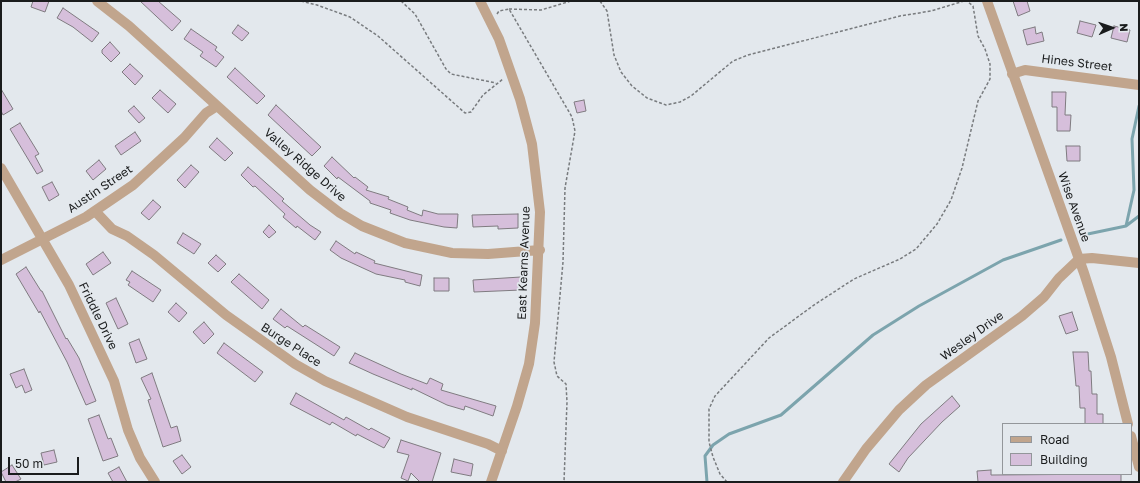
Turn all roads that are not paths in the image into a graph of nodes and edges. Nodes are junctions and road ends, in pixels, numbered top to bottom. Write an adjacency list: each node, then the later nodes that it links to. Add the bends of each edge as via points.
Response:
1 (97, 1): 6 (street, Valley Ridge Drive, via 129,26)
2 (480, 1): 10 (street, East Kearns Avenue, via 499,39 520,99 532,144 540,212)
3 (987, 1): 4 (street, Wise Avenue)
4 (1012, 74): 5 (street, Hines Street, via 1025,70); 11 (street, Wise Avenue)
5 (1139, 85)
6 (217, 106): 8 (street, Austin Street, via 206,113 184,138 133,185); 10 (street, Valley Ridge Drive, via 310,190 340,213 385,236 428,249 452,253 488,254)
7 (1, 168): 9 (street, Friddle Drive)
8 (95, 211): 9 (street, Austin Street); 16 (street, Burge Place, via 112,228 154,255 226,315 295,364 325,381 407,417)
9 (41, 239): 12 (street, Austin Street); 18 (street, Friddle Drive, via 69,285 100,349 114,381 128,430 140,458)
10 (540, 250): 16 (street, East Kearns Avenue, via 535,323 529,364)
11 (1079, 259): 13 (street); 14 (street, Wise Avenue, via 1111,357); 20 (street, Wesley Drive, via 1044,297 1022,316 926,385 899,410 866,449)
12 (1, 260)
13 (1139, 263)
14 (1128, 423)
15 (1132, 440): 17 (street)
16 (502, 451): 19 (street, East Kearns Avenue)
17 (1139, 467)
18 (155, 482)
19 (491, 482)
20 (843, 482)

